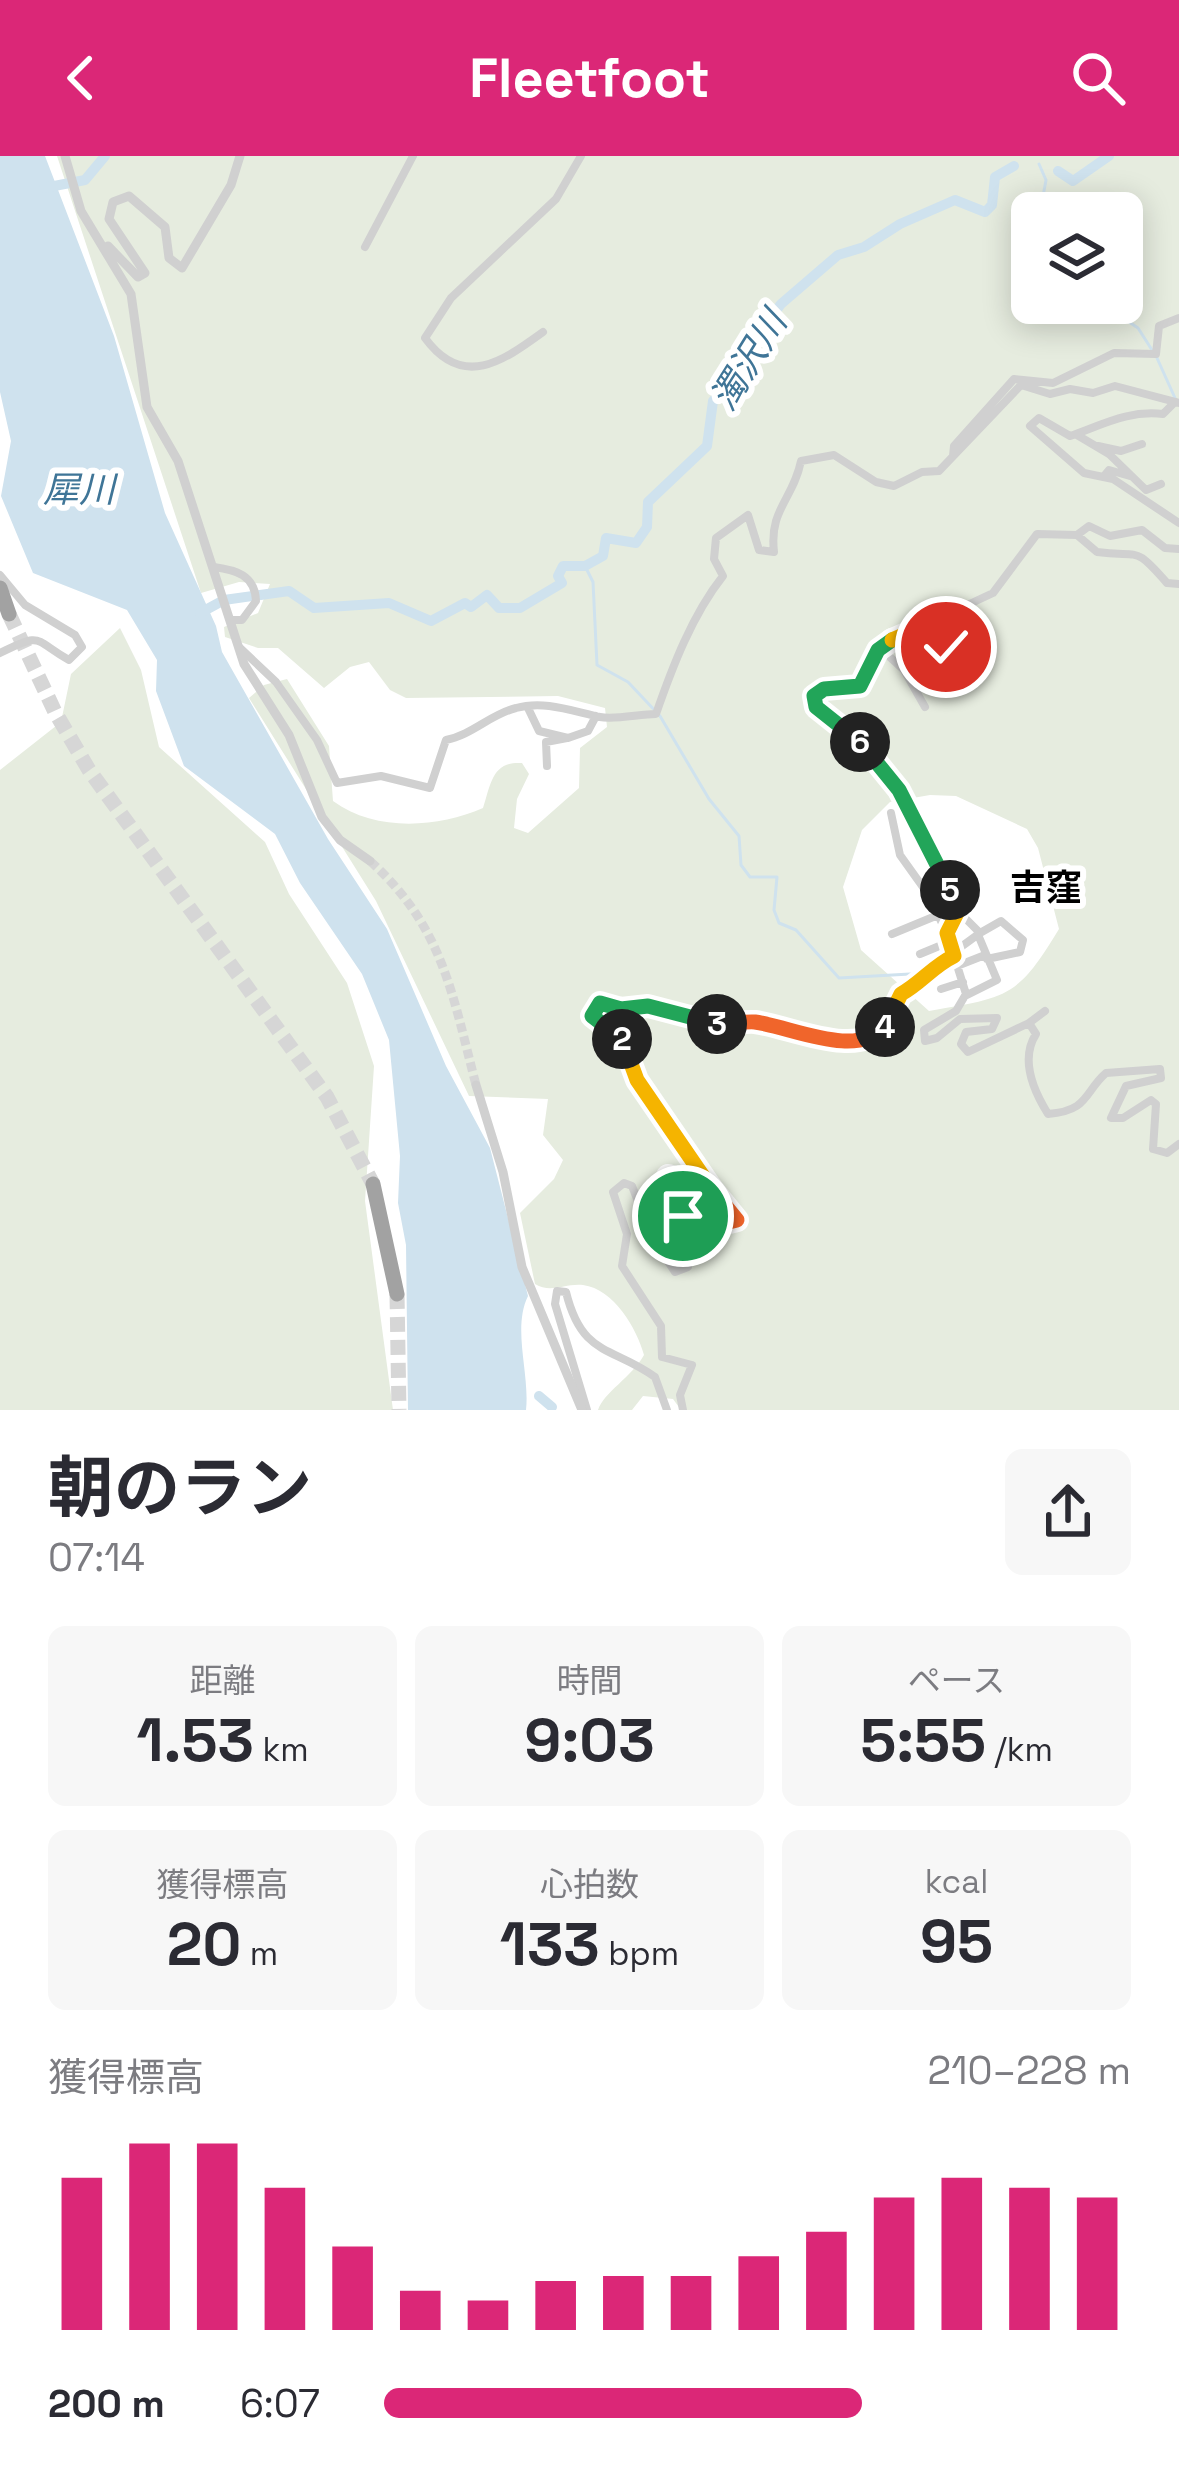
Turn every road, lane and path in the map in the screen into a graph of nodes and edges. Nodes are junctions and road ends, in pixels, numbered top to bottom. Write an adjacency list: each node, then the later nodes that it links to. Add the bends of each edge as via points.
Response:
1 (65, 156): 5 (street)
2 (240, 156): 5 (street, via 182,268 170,258 167,230 138,199 117,199 109,209 119,239 145,269 139,278)
3 (413, 156): 6 (street)
4 (581, 156): 8 (street, via 556,199 452,298 425,338 476,368 495,366)
5 (82, 211): 19 (street, via 131,294 147,407 178,461)
6 (365, 247)
7 (1179, 319): 12 (street, via 1159,326 1156,354 1114,353 1052,383 1014,379)
8 (543, 332)
9 (1176, 403): 10 (street, via 1163,414 1135,411); 12 (street, via 1114,386 1050,394 1016,386)
10 (1077, 434): 11 (street, via 1118,451); 13 (street, via 1039,418 1030,426 1084,473); 14 (street)
11 (1142, 444)
12 (953, 456): 32 (street, via 939,471 894,486 834,455 801,460 797,486 774,516 775,552 759,550 748,514 716,538 723,576 678,647 657,713)
13 (1104, 476): 14 (street); 16 (street)
14 (1131, 476): 15 (street, via 1146,490)
15 (1161, 484)
16 (1179, 523)
17 (1077, 535): 18 (street, via 1089,526 1110,536 1142,530); 21 (street, via 1097,552 1127,550); 23 (street, via 1031,536 1000,586)
18 (1179, 549)
19 (214, 567): 25 (street); 25 (street, via 242,573 255,589 256,601)
20 (0, 575): 28 (street, via 25,605 82,647 66,659 33,638)
21 (1179, 584)
22 (0, 588): 24 (highway)
23 (958, 612): 27 (street); 29 (street, via 961,633)
24 (9, 614)
25 (233, 620): 26 (street)
26 (240, 648): 30 (street, via 276,682 337,783 381,776 430,788 446,740); 36 (street, via 289,735 322,817)
27 (880, 648): 31 (street); 37 (street, via 860,686 820,690 814,702 872,753 899,790)
28 (0, 652)
29 (932, 655)
30 (527, 707): 32 (street, via 567,705); 33 (street, via 539,731)
31 (925, 707)
32 (596, 716): 33 (street, via 588,731)
33 (568, 738): 34 (street, via 546,742)
34 (547, 766)
35 (891, 813): 38 (street, via 900,855)
36 (370, 861)
37 (958, 911): 38 (street); 40 (street); 41 (street)
38 (940, 917): 39 (street); 41 (street)
39 (892, 934)
40 (980, 935): 41 (street); 43 (street); 43 (street, via 1001,921 1023,940 1020,952)
41 (952, 950): 42 (street); 43 (street); 44 (street); 55 (street, via 901,994 889,1023 866,1040 755,1022 710,1024 648,1006 600,1003 591,1011 625,1042 637,1080 737,1218 725,1223 683,1181 666,1177 687,1233 688,1267 676,1272 632,1186 613,1192 627,1234 622,1266 661,1326 662,1357 692,1365)
42 (920, 954)
43 (986, 957): 46 (street, via 997,980)
44 (963, 982): 45 (street); 46 (street)
45 (940, 989)
46 (965, 996): 48 (street, via 925,1030 925,1041 960,1019 997,1018 992,1029 966,1032 961,1044 968,1052)
47 (1045, 1011): 48 (street)
48 (1029, 1023): 50 (street, via 1036,1034 1031,1076 1048,1114 1089,1100 1106,1073 1160,1070 1160,1078 1126,1086 1111,1118 1154,1101 1153,1149 1167,1153)
49 (476, 1085): 53 (street, via 522,1268)
50 (1179, 1144)
51 (373, 1184): 52 (highway)
52 (397, 1294)
53 (584, 1410): 54 (street, via 557,1291 566,1292 573,1318 596,1348 656,1376)
54 (668, 1410)
55 (683, 1410)

